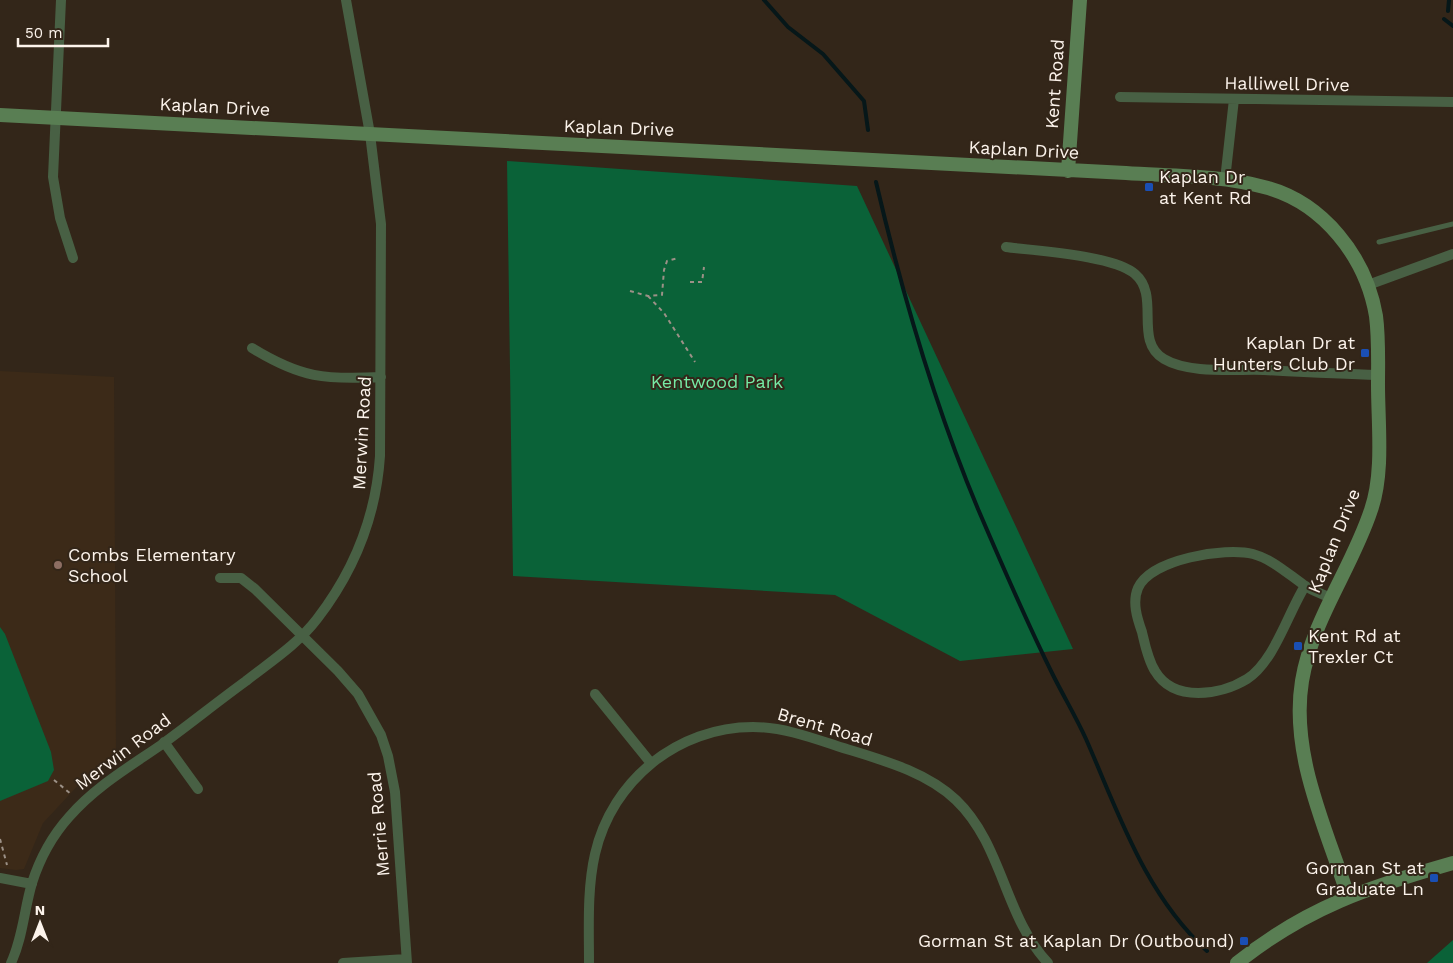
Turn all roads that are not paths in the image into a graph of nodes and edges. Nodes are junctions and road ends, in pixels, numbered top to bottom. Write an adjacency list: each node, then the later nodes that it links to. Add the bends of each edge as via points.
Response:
1 (61, 0): 8 (street)
2 (346, 0): 9 (street, Merwin Road)
3 (1080, 0): 10 (street, Kent Road)
4 (1120, 97): 5 (street, Halliwell Drive)
5 (1234, 99): 6 (street, Halliwell Drive); 11 (street)
6 (1453, 102)
7 (0, 115): 8 (street, Kaplan Drive)
8 (57, 117): 9 (street, Kaplan Drive); 16 (street, via 56,200)
9 (370, 134): 10 (street, Kaplan Drive); 20 (street, Merwin Road, via 383,248)
10 (1068, 171): 11 (street, Kaplan Drive)
11 (1225, 180): 17 (street, Kaplan Drive, via 1275,190 1308,208 1341,237)
12 (1453, 224): 13 (lane)
13 (1379, 242)
14 (1006, 247): 19 (street, via 1088,258 1121,266 1134,273 1142,282 1149,300 1150,343 1163,358 1174,364 1208,369)
15 (1453, 254): 17 (street)
16 (73, 258)
17 (1368, 285): 19 (street, Kaplan Drive, via 1376,317)
18 (252, 348): 20 (street, via 294,371 311,376)
19 (1378, 374): 23 (street, Kaplan Drive, via 1376,495 1358,543)
20 (381, 377): 24 (street, Merwin Road, via 378,480 369,522 335,592 317,620)
21 (220, 578): 24 (street, Merrie Road, via 241,578)
22 (1305, 586): 22 (street, via 1276,565 1251,553 1200,555 1156,571 1138,587 1135,604 1156,673 1172,687 1198,693 1224,688 1248,678 1269,654); 23 (street)
23 (1331, 598): 32 (street, Kaplan Drive, via 1308,654 1302,681 1300,727 1307,768)
24 (301, 636): 26 (street, Merwin Road); 33 (street, Merrie Road, via 358,694 373,719 388,756 395,792)
25 (595, 694): 27 (street)
26 (164, 742): 28 (street); 31 (street, Merwin Road, via 82,802 57,832)
27 (650, 762): 36 (street, Brent Road, via 627,788 608,819 598,846 592,875); 37 (street, Brent Road, via 694,738 726,729 754,727 804,735 920,775 953,798 981,831 1026,934)
28 (198, 789)
29 (1453, 863): 32 (street)
30 (0, 878): 31 (street)
31 (32, 884): 34 (street, Merwin Road, via 22,932)
32 (1348, 896): 38 (street, via 1290,925)
33 (407, 961): 35 (street)
34 (11, 963)
35 (343, 963)
36 (589, 963)
37 (1048, 963)
38 (1237, 963)

